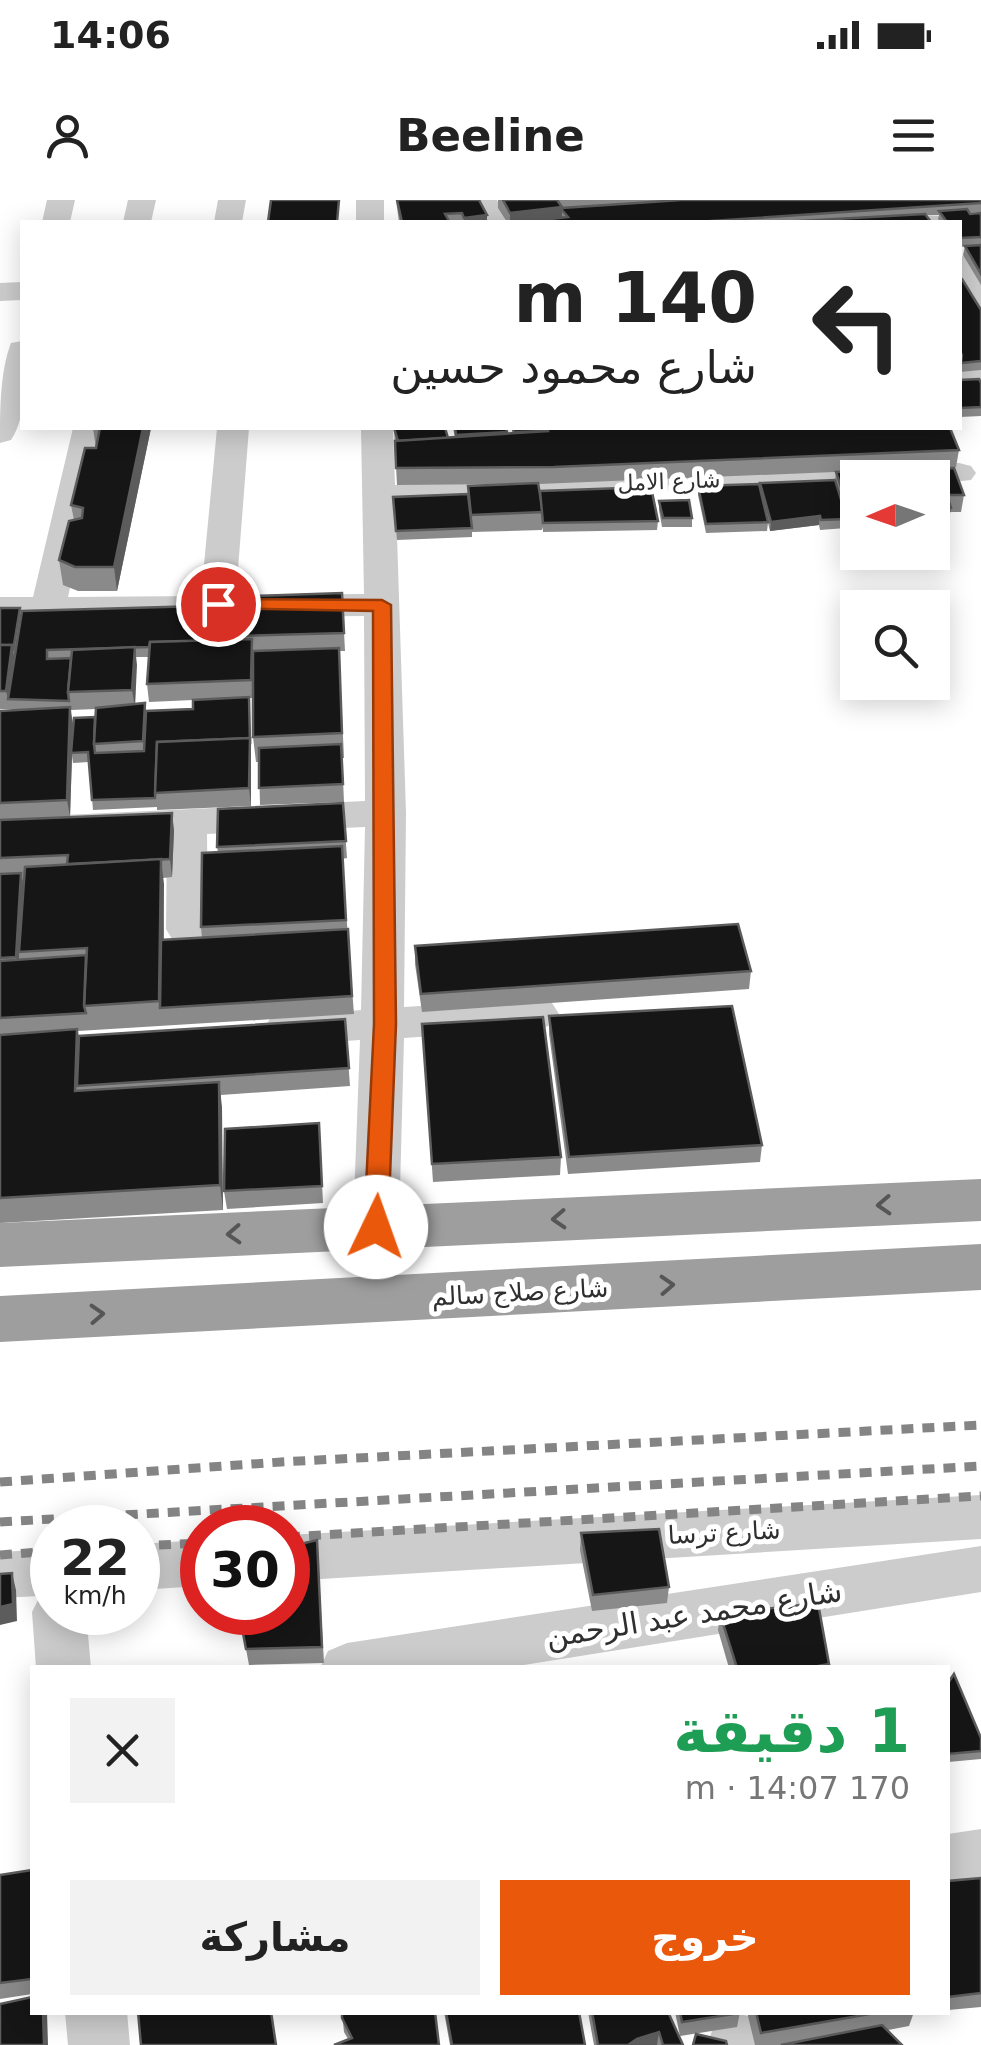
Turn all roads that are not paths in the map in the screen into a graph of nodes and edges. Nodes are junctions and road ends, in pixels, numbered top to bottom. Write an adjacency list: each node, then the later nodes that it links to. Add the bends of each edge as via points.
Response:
1 (962, 267): 2 (street)
2 (981, 300)
3 (20, 358): 7 (street)
4 (89, 430): 12 (street)
5 (233, 430): 10 (street)
6 (377, 430): 9 (street)
7 (0, 434)
8 (959, 473): 9 (street, شارع الامل)
9 (379, 496): 11 (street)
10 (218, 604): 11 (street); 12 (street)
11 (382, 605): 14 (street)
12 (48, 606): 13 (street)
13 (0, 608)
14 (386, 813): 15 (street); 19 (street)
15 (188, 823): 16 (street); 17 (street)
16 (0, 831)
17 (186, 929)
18 (537, 1014): 19 (street)
19 (385, 1024): 20 (street); 22 (street)
20 (250, 1033)
21 (981, 1200): 22 (highway, one-way to 22)
22 (376, 1227): 23 (highway, one-way to 23)
23 (0, 1245)
24 (981, 1267): 25 (highway, شارع صلاح سالم, one-way to 24)
25 (0, 1319)
26 (981, 1517): 27 (street, شارع ترسا)
27 (310, 1557)
28 (981, 1569): 33 (street, شارع محمد عبد الرحمن)
29 (30, 1573): 30 (street)
30 (0, 1574)
31 (61, 1635): 32 (street)
32 (64, 1665)
33 (367, 1665)
34 (981, 1857): 35 (street)
35 (950, 1862)
36 (96, 2015): 37 (street)
37 (99, 2045)

